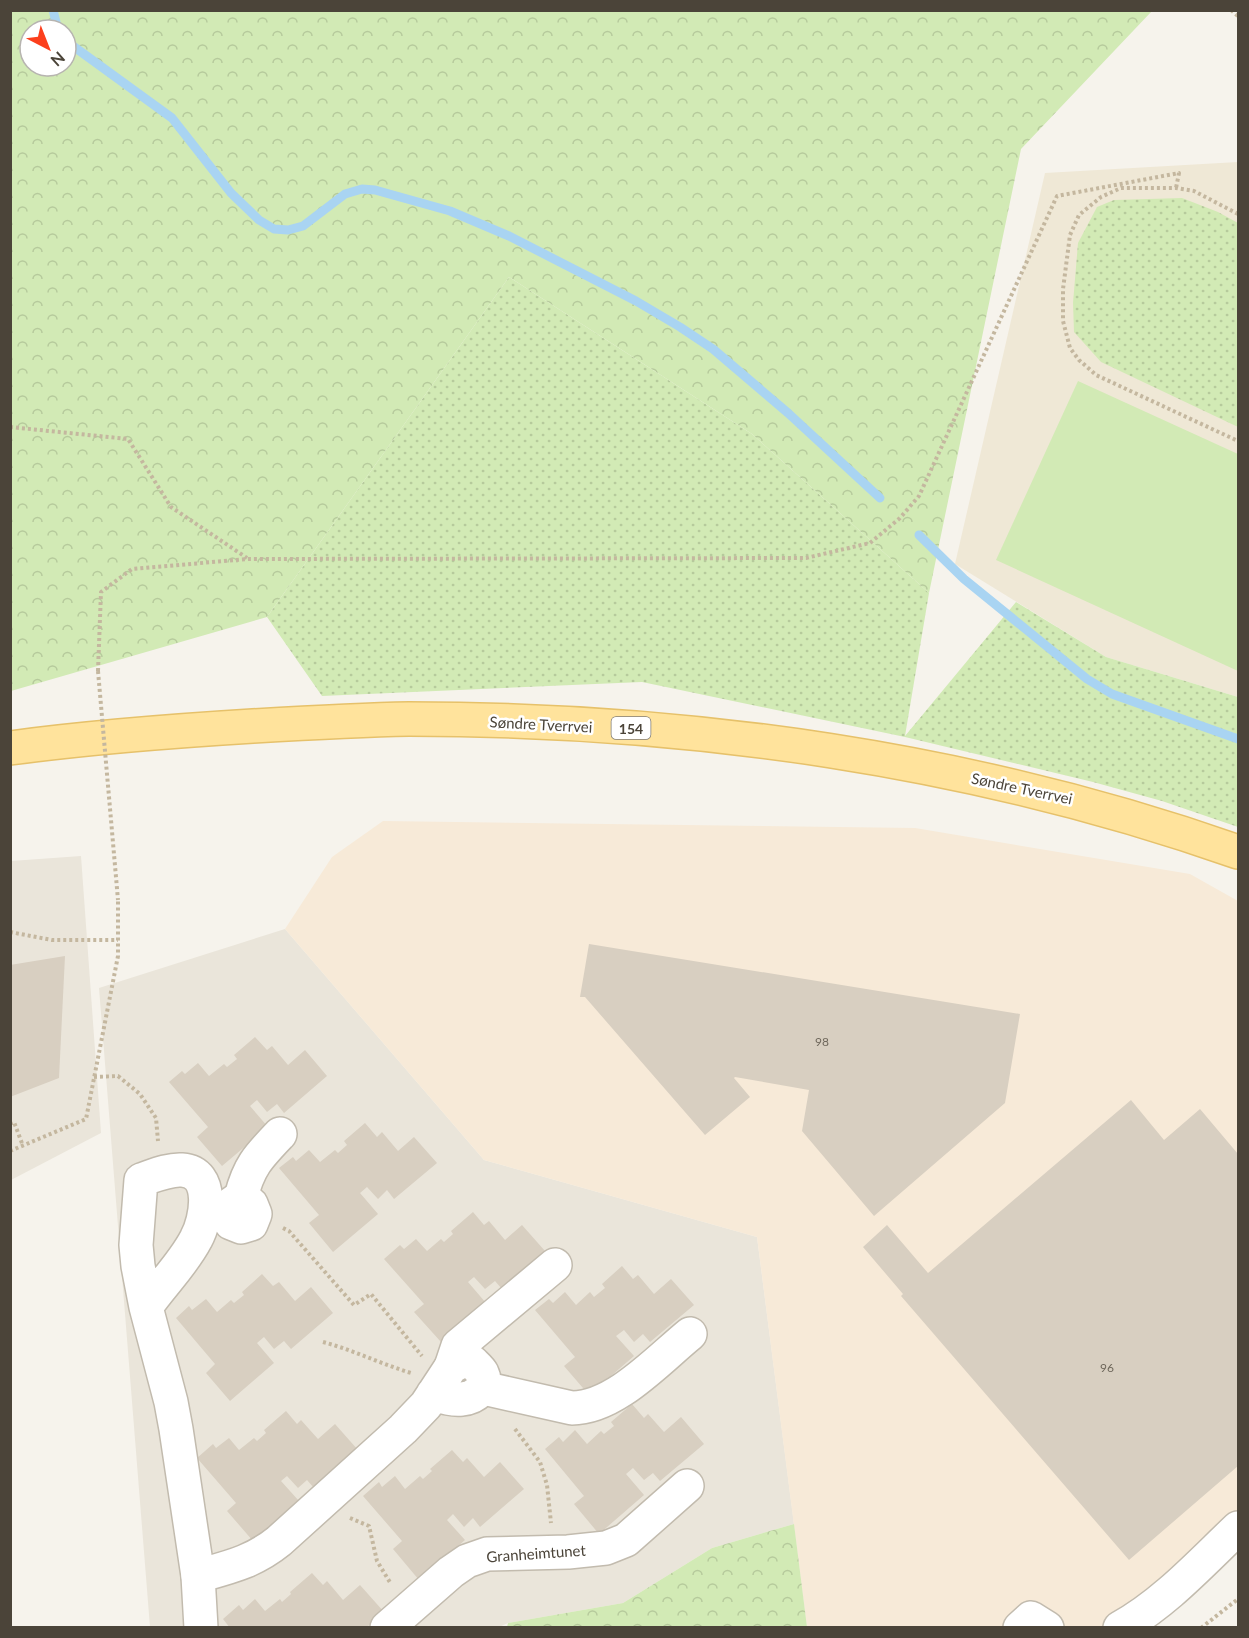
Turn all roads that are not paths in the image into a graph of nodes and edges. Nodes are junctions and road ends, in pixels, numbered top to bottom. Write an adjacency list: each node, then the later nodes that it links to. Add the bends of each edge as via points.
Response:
1 (10, 748): 2 (main road, Søndre Tverrvei / 154, via 170,731 408,719 645,729 783,743 1000,783 1078,801)
2 (1239, 852)
3 (280, 1134): 4 (street, via 247,1174 235,1208)
4 (197, 1238): 6 (street); 6 (street, via 206,1197 199,1177 182,1170 141,1180 136,1245)
5 (555, 1265): 8 (street, via 458,1346)
6 (146, 1307): 11 (street, via 171,1402)
7 (690, 1334): 8 (street, via 621,1391 585,1408 483,1388 471,1398 450,1399)
8 (441, 1381): 11 (street, via 403,1430 263,1554 243,1564)
9 (687, 1486): 12 (street, Granheimtunet, via 626,1540 606,1548 487,1554 451,1572)
10 (1239, 1528): 16 (street, via 1175,1586)
11 (198, 1576): 13 (street)
12 (397, 1619)
13 (201, 1628)
14 (1020, 1628): 15 (street, via 1031,1618)
15 (1047, 1628)
16 (1120, 1628)

